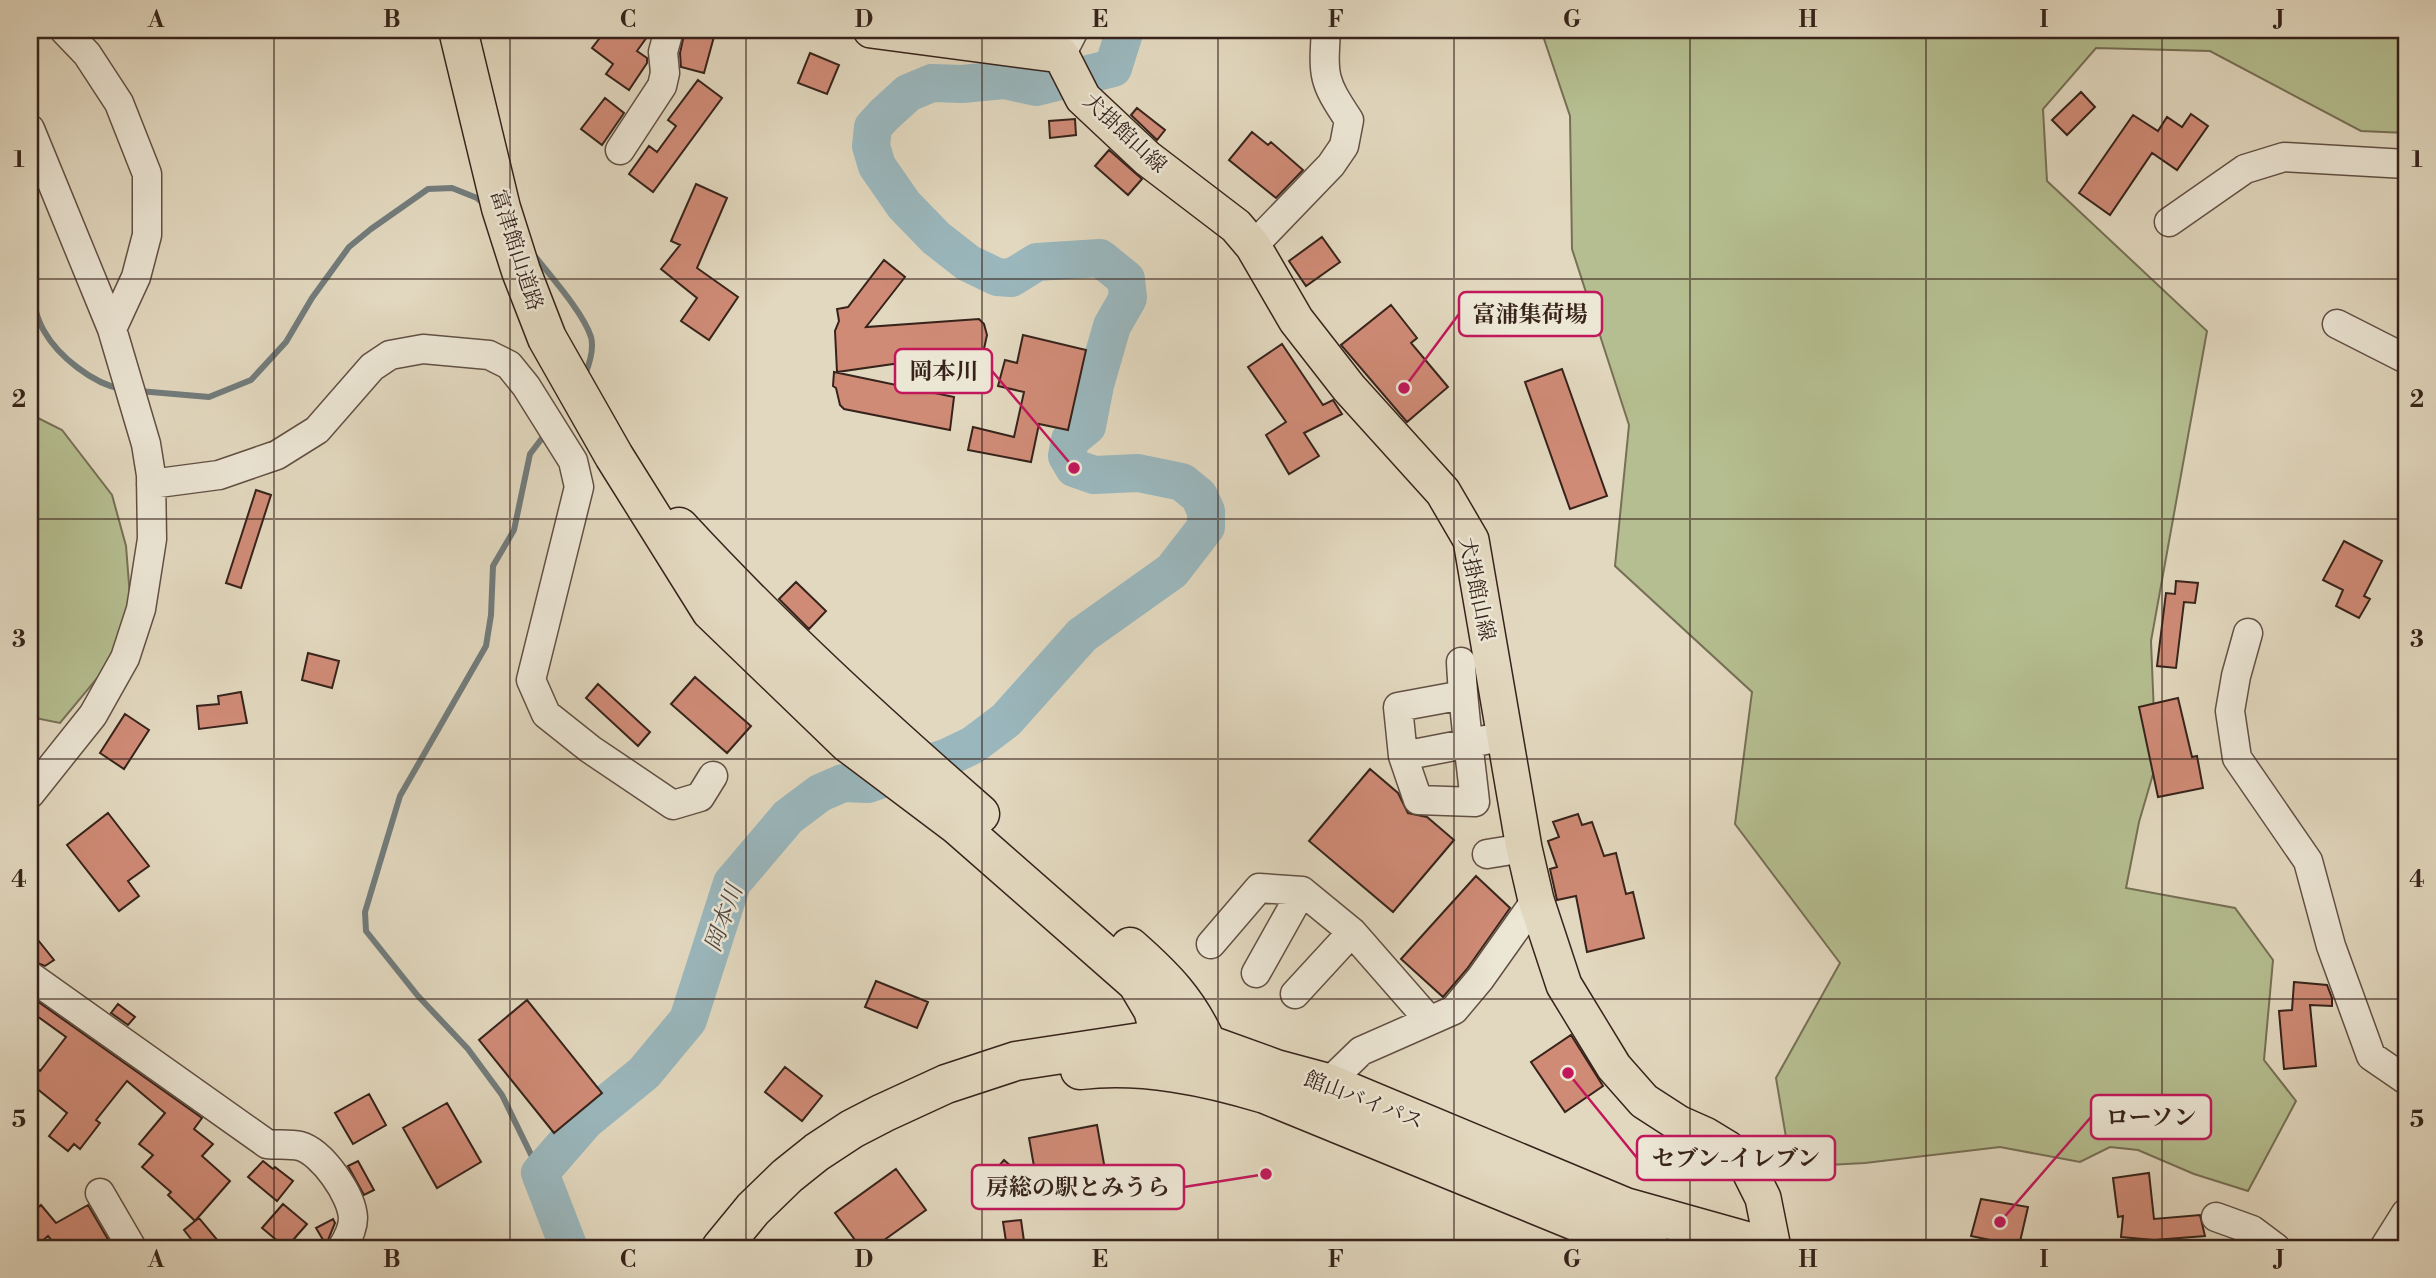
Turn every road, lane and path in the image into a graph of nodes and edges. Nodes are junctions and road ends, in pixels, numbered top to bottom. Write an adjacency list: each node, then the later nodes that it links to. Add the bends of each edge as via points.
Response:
1 (64, 30): 13 (street, via 87,54 119,103 147,174 147,235 136,277)
2 (458, 30): 24 (highway, 富津館山道路, via 501,208 533,304 565,374 614,456 860,730)
3 (669, 30): 8 (street, via 662,86)
4 (871, 30): 6 (main road, 犬掛館山線)
5 (1326, 30): 11 (street, via 1328,89 1349,120 1344,146)
6 (1066, 49): 11 (main road, 犬掛館山線, via 1083,98 1147,158 1236,226)
7 (30, 128): 13 (street)
8 (620, 150)
9 (2406, 164): 10 (street, via 2284,157 2245,169)
10 (2169, 222)
11 (1253, 246): 19 (main road, 犬掛館山線, via 1296,320 1443,492 1471,540)
12 (2337, 324): 14 (street)
13 (112, 329): 15 (street, via 146,444)
14 (2406, 359)
15 (151, 484): 22 (street, via 219,475 278,455 317,430 372,367 390,355 423,349 489,355 509,365 573,461 579,487 531,680 546,714 590,750 673,804 700,797); 23 (street, via 152,540 141,608 125,658 93,715)
16 (2248, 633): 38 (street, via 2230,711 2237,758 2308,861 2331,946 2371,1056)
17 (1461, 662): 18 (street)
18 (1463, 695): 20 (street); 21 (street, via 1398,707)
19 (1506, 736): 20 (street); 25 (main road, 犬掛館山線)
20 (1468, 743): 21 (street); 21 (street, via 1475,802 1418,800)
21 (1404, 756)
22 (713, 776)
23 (30, 794)
24 (965, 817): 35 (highway, via 1137,983 1153,1010); 36 (highway, via 1160,974 1189,1008)
25 (1524, 848): 26 (street); 28 (main road, 犬掛館山線)
26 (1487, 855)
27 (1301, 891): 29 (street); 30 (street, via 1259,888); 31 (street)
28 (1536, 900): 34 (street, via 1454,1010); 48 (main road, 犬掛館山線, via 1564,985 1614,1067 1644,1101 1728,1149 1748,1168 1762,1198)
29 (1352, 932): 33 (street); 34 (street)
30 (1211, 944)
31 (1256, 973)
32 (30, 976): 45 (street, via 267,1144 301,1146 322,1158 353,1220)
33 (1295, 994)
34 (1429, 1020): 39 (street, via 1361,1051)
35 (1161, 1039): 36 (highway, 館山バイパス); 37 (highway); 40 (highway, 館山バイパス, via 1016,1061)
36 (1207, 1044): 37 (highway); 39 (highway, 館山バイパス)
37 (1181, 1073): 40 (highway, 館山バイパス, via 1095,1068); 47 (highway, 館山バイパス, via 1265,1094)
38 (2406, 1080)
39 (1328, 1083): 48 (highway, 館山バイパス, via 1625,1207)
40 (946, 1084): 46 (highway, 館山バイパス, via 852,1129 817,1152 753,1209)
41 (100, 1193): 44 (street)
42 (2406, 1213): 50 (street)
43 (2217, 1217): 49 (street, via 2252,1230)
44 (132, 1248)
45 (342, 1248)
46 (721, 1248)
47 (1650, 1248)
48 (1772, 1248)
49 (2276, 1248)
50 (2384, 1248)

